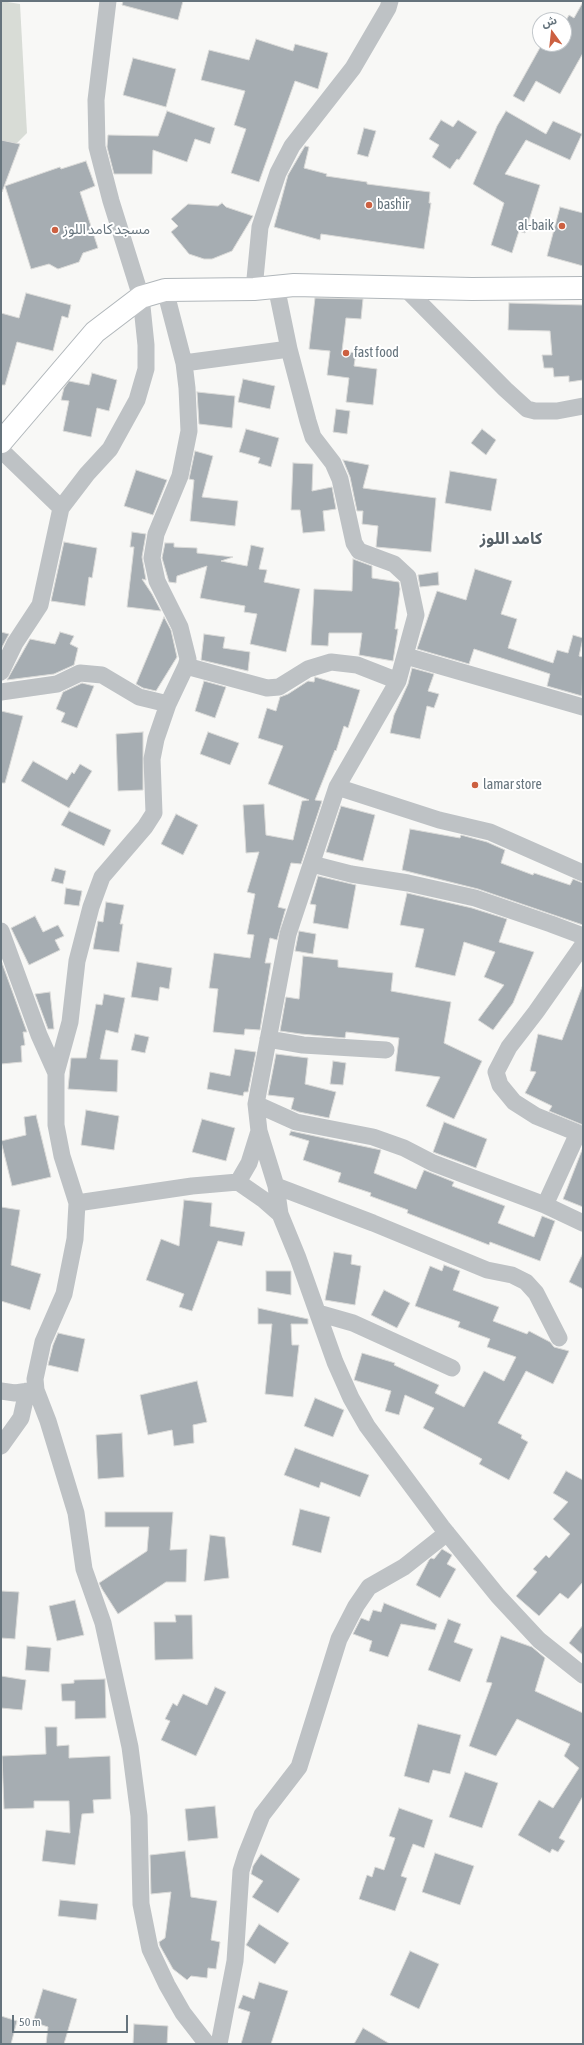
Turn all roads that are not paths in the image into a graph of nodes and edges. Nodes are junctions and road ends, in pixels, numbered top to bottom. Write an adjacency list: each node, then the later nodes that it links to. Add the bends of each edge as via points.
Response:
1 (108, 1): 8 (street, via 96,100 97,147)
2 (390, 1): 4 (street, via 353,68 292,146 278,173 260,227)
3 (276, 286): 4 (main road); 5 (main road); 9 (street)
4 (254, 288): 7 (main road)
5 (405, 288): 6 (main road); 11 (street, via 505,389 528,408 535,411 557,411)
6 (583, 288)
7 (165, 290): 8 (main road); 10 (street)
8 (141, 297): 12 (main road, via 95,332); 14 (street, via 146,369 137,400 110,449 86,474)
9 (288, 349): 10 (street); 15 (street, via 313,437 333,463 340,478 354,543 359,551 394,564 408,577 416,615)
10 (184, 363): 16 (street, via 189,417 187,446 180,476 156,534 152,558 157,581 180,627 188,659)
11 (583, 406)
12 (1, 442)
13 (1, 450): 14 (street)
14 (61, 508): 17 (street, via 40,605)
15 (406, 656): 18 (street); 21 (street)
16 (186, 666): 18 (street, via 267,688 279,688 308,669 331,662 357,665); 20 (street)
17 (1, 672)
18 (398, 681): 22 (street)
19 (1, 692): 20 (street, via 57,684 80,673 102,675 139,697)
20 (168, 704): 30 (street, via 152,759 154,813 102,877 77,961 70,1022)
21 (583, 707)
22 (337, 787): 23 (street); 24 (street, via 439,820 490,832)
23 (312, 864): 25 (street, via 474,898); 28 (street, via 288,934)
24 (583, 873)
25 (583, 936)
26 (2, 939): 30 (street)
27 (583, 945): 33 (street, via 509,1047 496,1072 500,1085 514,1102 536,1116)
28 (268, 1039): 29 (street, via 304,1045); 31 (street)
29 (386, 1050)
30 (56, 1072): 36 (street, via 56,1125 62,1156)
31 (256, 1104): 32 (street); 37 (street, via 296,1122 373,1137 404,1148 433,1163)
32 (259, 1131): 34 (street, via 249,1163); 35 (street)
33 (580, 1134): 37 (street)
34 (238, 1182): 36 (street); 38 (street)
35 (276, 1186): 38 (street); 41 (street, via 488,1270 517,1277 526,1282 536,1294)
36 (77, 1203): 44 (street, via 75,1239 64,1294 43,1342)
37 (545, 1205): 39 (street)
38 (280, 1214): 40 (street)
39 (583, 1223)
40 (318, 1313): 42 (street, via 353,1323); 46 (street, via 345,1384 367,1426)
41 (559, 1338)
42 (452, 1368)
43 (1, 1391): 44 (street)
44 (32, 1391): 45 (street, via 21,1418); 48 (street, via 48,1420 76,1513 84,1569 103,1623 130,1747 139,1816 142,1904 150,1949 166,1985)
45 (1, 1446)
46 (447, 1533): 47 (street, via 498,1596 539,1640); 49 (street, via 404,1567 369,1587 339,1639 299,1767 262,1815 246,1855 242,1871 235,1961)
47 (583, 1675)
48 (207, 2044)
49 (219, 2044)

